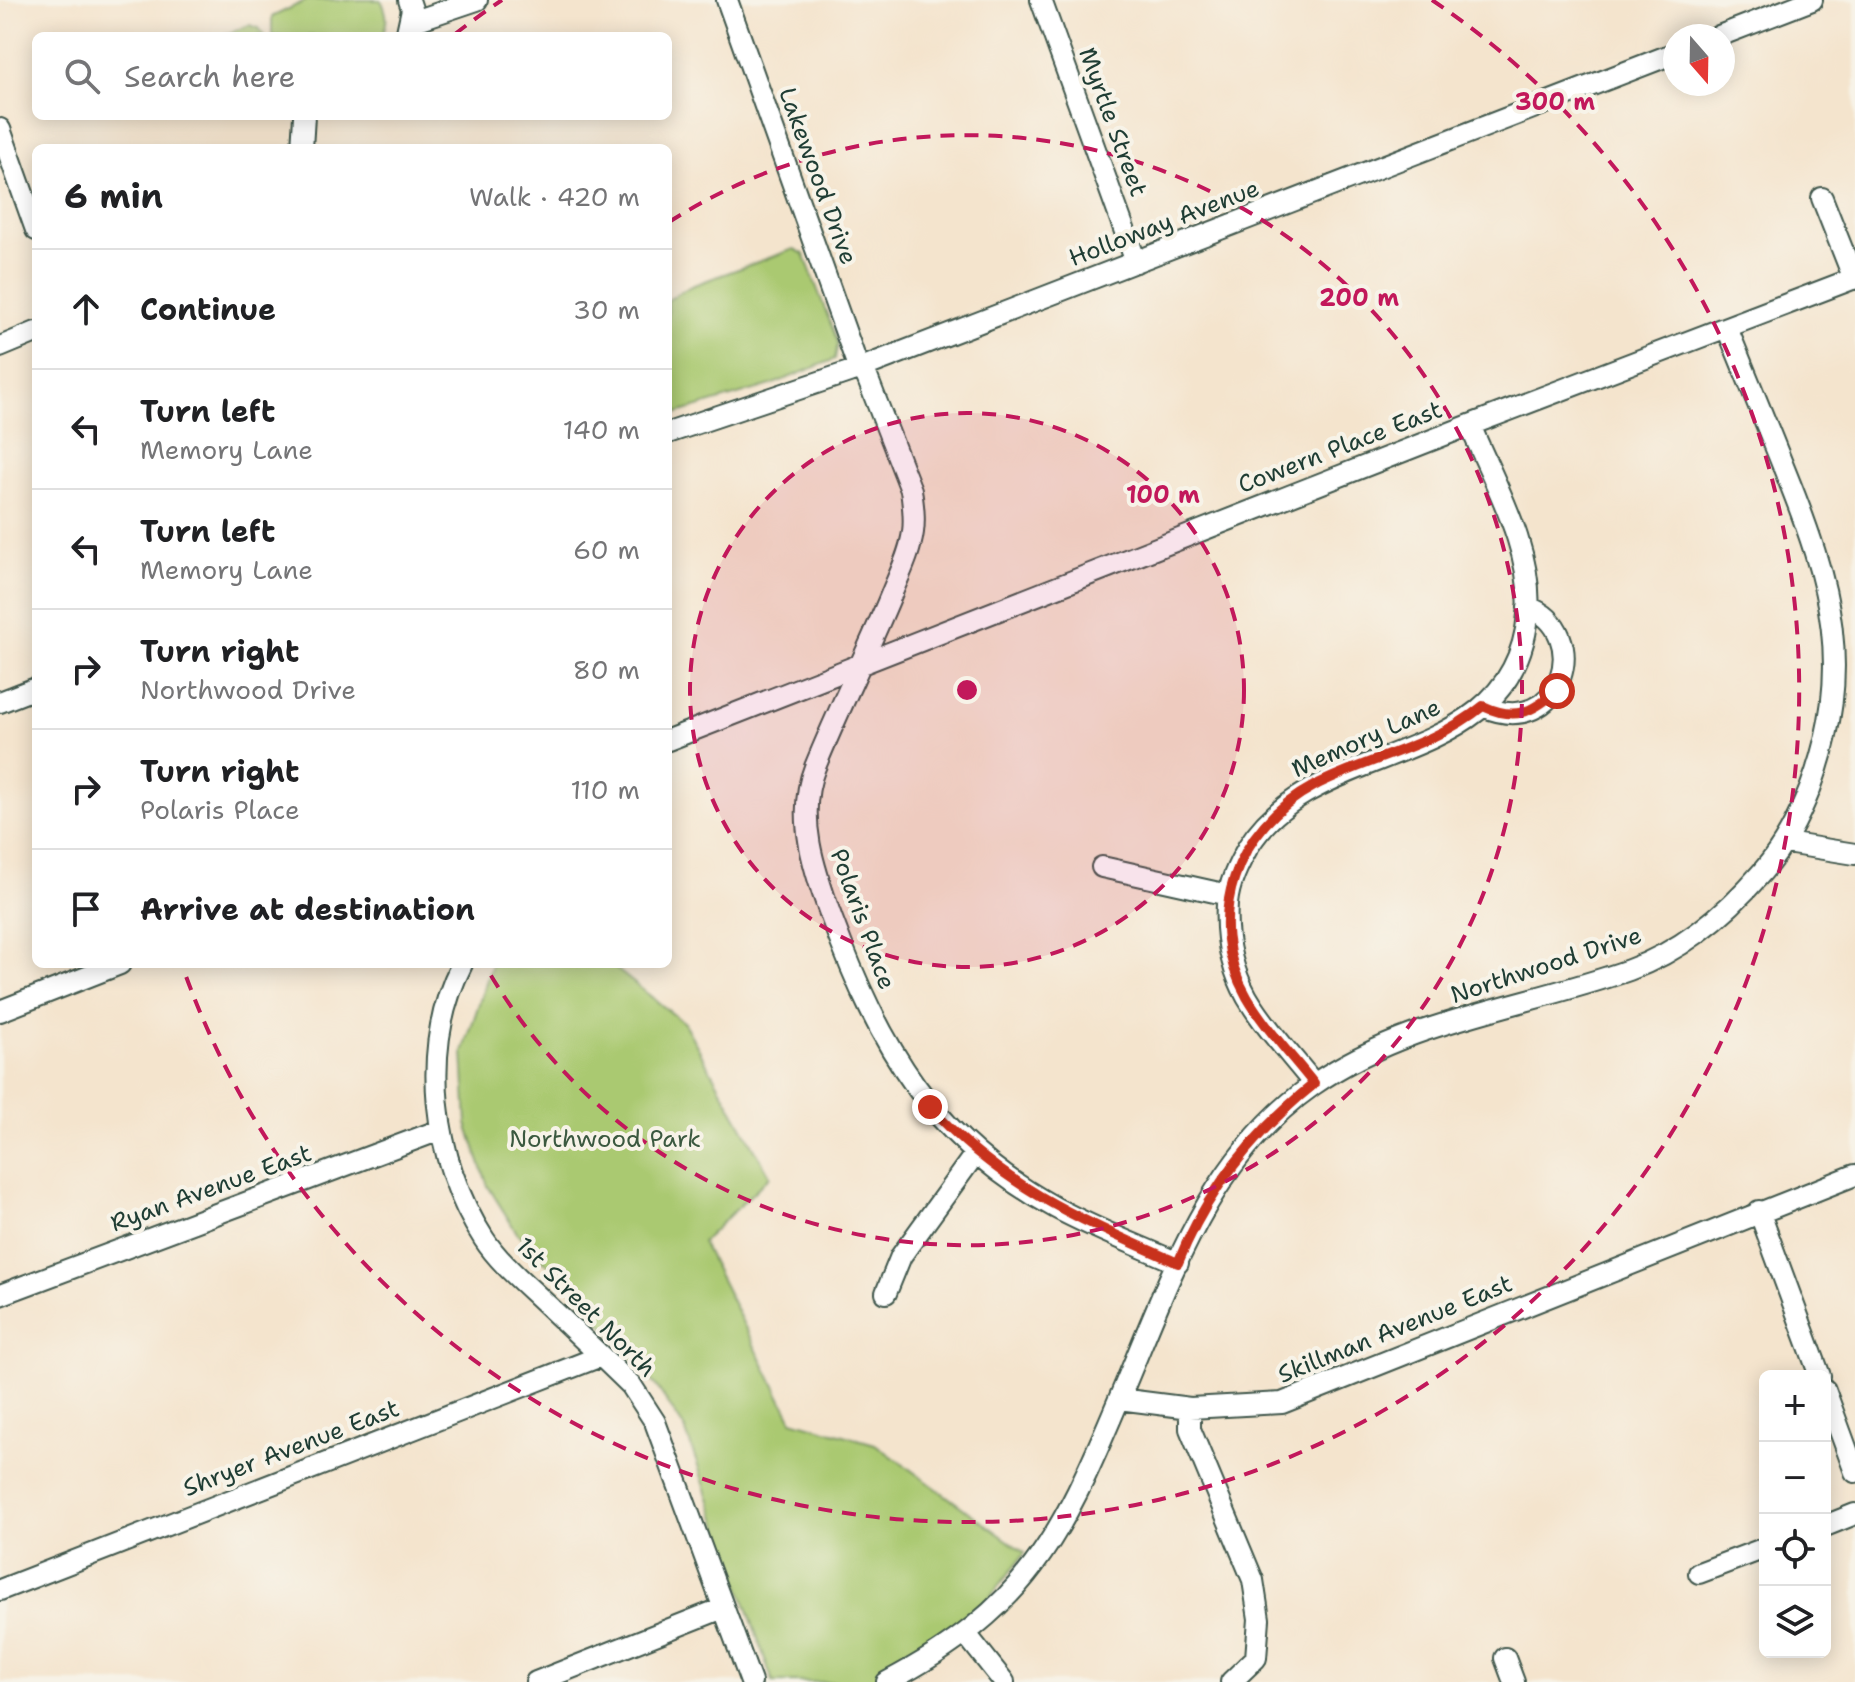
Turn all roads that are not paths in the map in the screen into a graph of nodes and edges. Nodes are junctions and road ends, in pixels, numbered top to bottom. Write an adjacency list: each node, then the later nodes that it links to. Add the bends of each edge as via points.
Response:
1 (409, 0): 6 (street)
2 (477, 0): 6 (street)
3 (727, 0): 19 (street, Lakewood Drive)
4 (1041, 0): 14 (street, Myrtle Street)
5 (1812, 0): 7 (street)
6 (407, 29)
7 (1735, 30)
8 (1663, 58): 14 (street, Holloway Avenue)
9 (304, 120): 11 (street)
10 (0, 129): 13 (street)
11 (302, 144)
12 (1822, 198): 15 (street)
13 (32, 219)
14 (1136, 262): 19 (street, Holloway Avenue)
15 (1855, 279): 16 (street, Cowern Place East)
16 (1727, 328): 20 (street, Cowern Place East); 28 (street, Northwood Drive, via 1814,541 1834,614 1831,725 1823,758)
17 (32, 334): 18 (street)
18 (0, 347)
19 (861, 368): 21 (street, Holloway Avenue); 23 (street, Polaris Place, via 911,490 914,510 908,553)
20 (1470, 425): 22 (street, Memory Lane, via 1524,564); 23 (street, Cowern Place East)
21 (672, 432)
22 (1528, 607): 26 (street, Memory Lane, via 1515,663); 26 (street, via 1544,613 1554,629 1564,659 1557,691 1525,712 1502,715)
23 (864, 661): 27 (street, Cowern Place East); 37 (street, Polaris Place, via 814,770 810,850 857,986 880,1034 930,1107)
24 (32, 690): 25 (street)
25 (0, 702)
26 (1483, 706): 31 (street, Memory Lane, via 1462,724 1293,799 1254,837)
27 (672, 738)
28 (1786, 843): 29 (street); 35 (street, Northwood Drive, via 1733,904 1669,952 1632,969 1405,1037)
29 (1855, 854)
30 (1102, 867): 31 (street)
31 (1228, 895): 35 (street, Memory Lane, via 1226,922 1236,975 1248,999)
32 (110, 968): 34 (street)
33 (461, 968): 36 (street, 1st Street North, via 438,1053)
34 (0, 1011)
35 (1314, 1084): 40 (street, Northwood Drive, via 1253,1138 1224,1175)
36 (440, 1130): 42 (street, Ryan Avenue East); 43 (street, 1st Street North, via 460,1193 485,1240)
37 (975, 1154): 40 (street, Polaris Place, via 1053,1206); 41 (street, via 901,1256)
38 (1855, 1175): 39 (street, Skillman Avenue East)
39 (1759, 1211): 44 (street); 47 (street, Skillman Avenue East, via 1282,1403)
40 (1178, 1263): 45 (street, Northwood Drive)
41 (886, 1293)
42 (0, 1295)
43 (601, 1356): 53 (street, Shryer Avenue East); 54 (street, 1st Street North, via 631,1385 655,1422)
44 (1818, 1370)
45 (1119, 1399): 47 (street, Skillman Avenue East); 55 (street, via 1048,1548 1019,1585)
46 (1831, 1406): 48 (street)
47 (1190, 1408): 62 (street, via 1190,1429 1253,1580 1259,1619 1256,1658)
48 (1855, 1472)
49 (1855, 1514): 50 (street)
50 (1831, 1524)
51 (1759, 1550): 52 (street)
52 (1699, 1573)
53 (0, 1590)
54 (723, 1608): 57 (street); 59 (street, 1st Street North)
55 (966, 1634): 60 (street); 61 (street)
56 (1505, 1658): 63 (street)
57 (566, 1676): 58 (street)
58 (536, 1682)
59 (751, 1682)
60 (887, 1682)
61 (1004, 1682)
62 (1231, 1682)
63 (1514, 1682)

